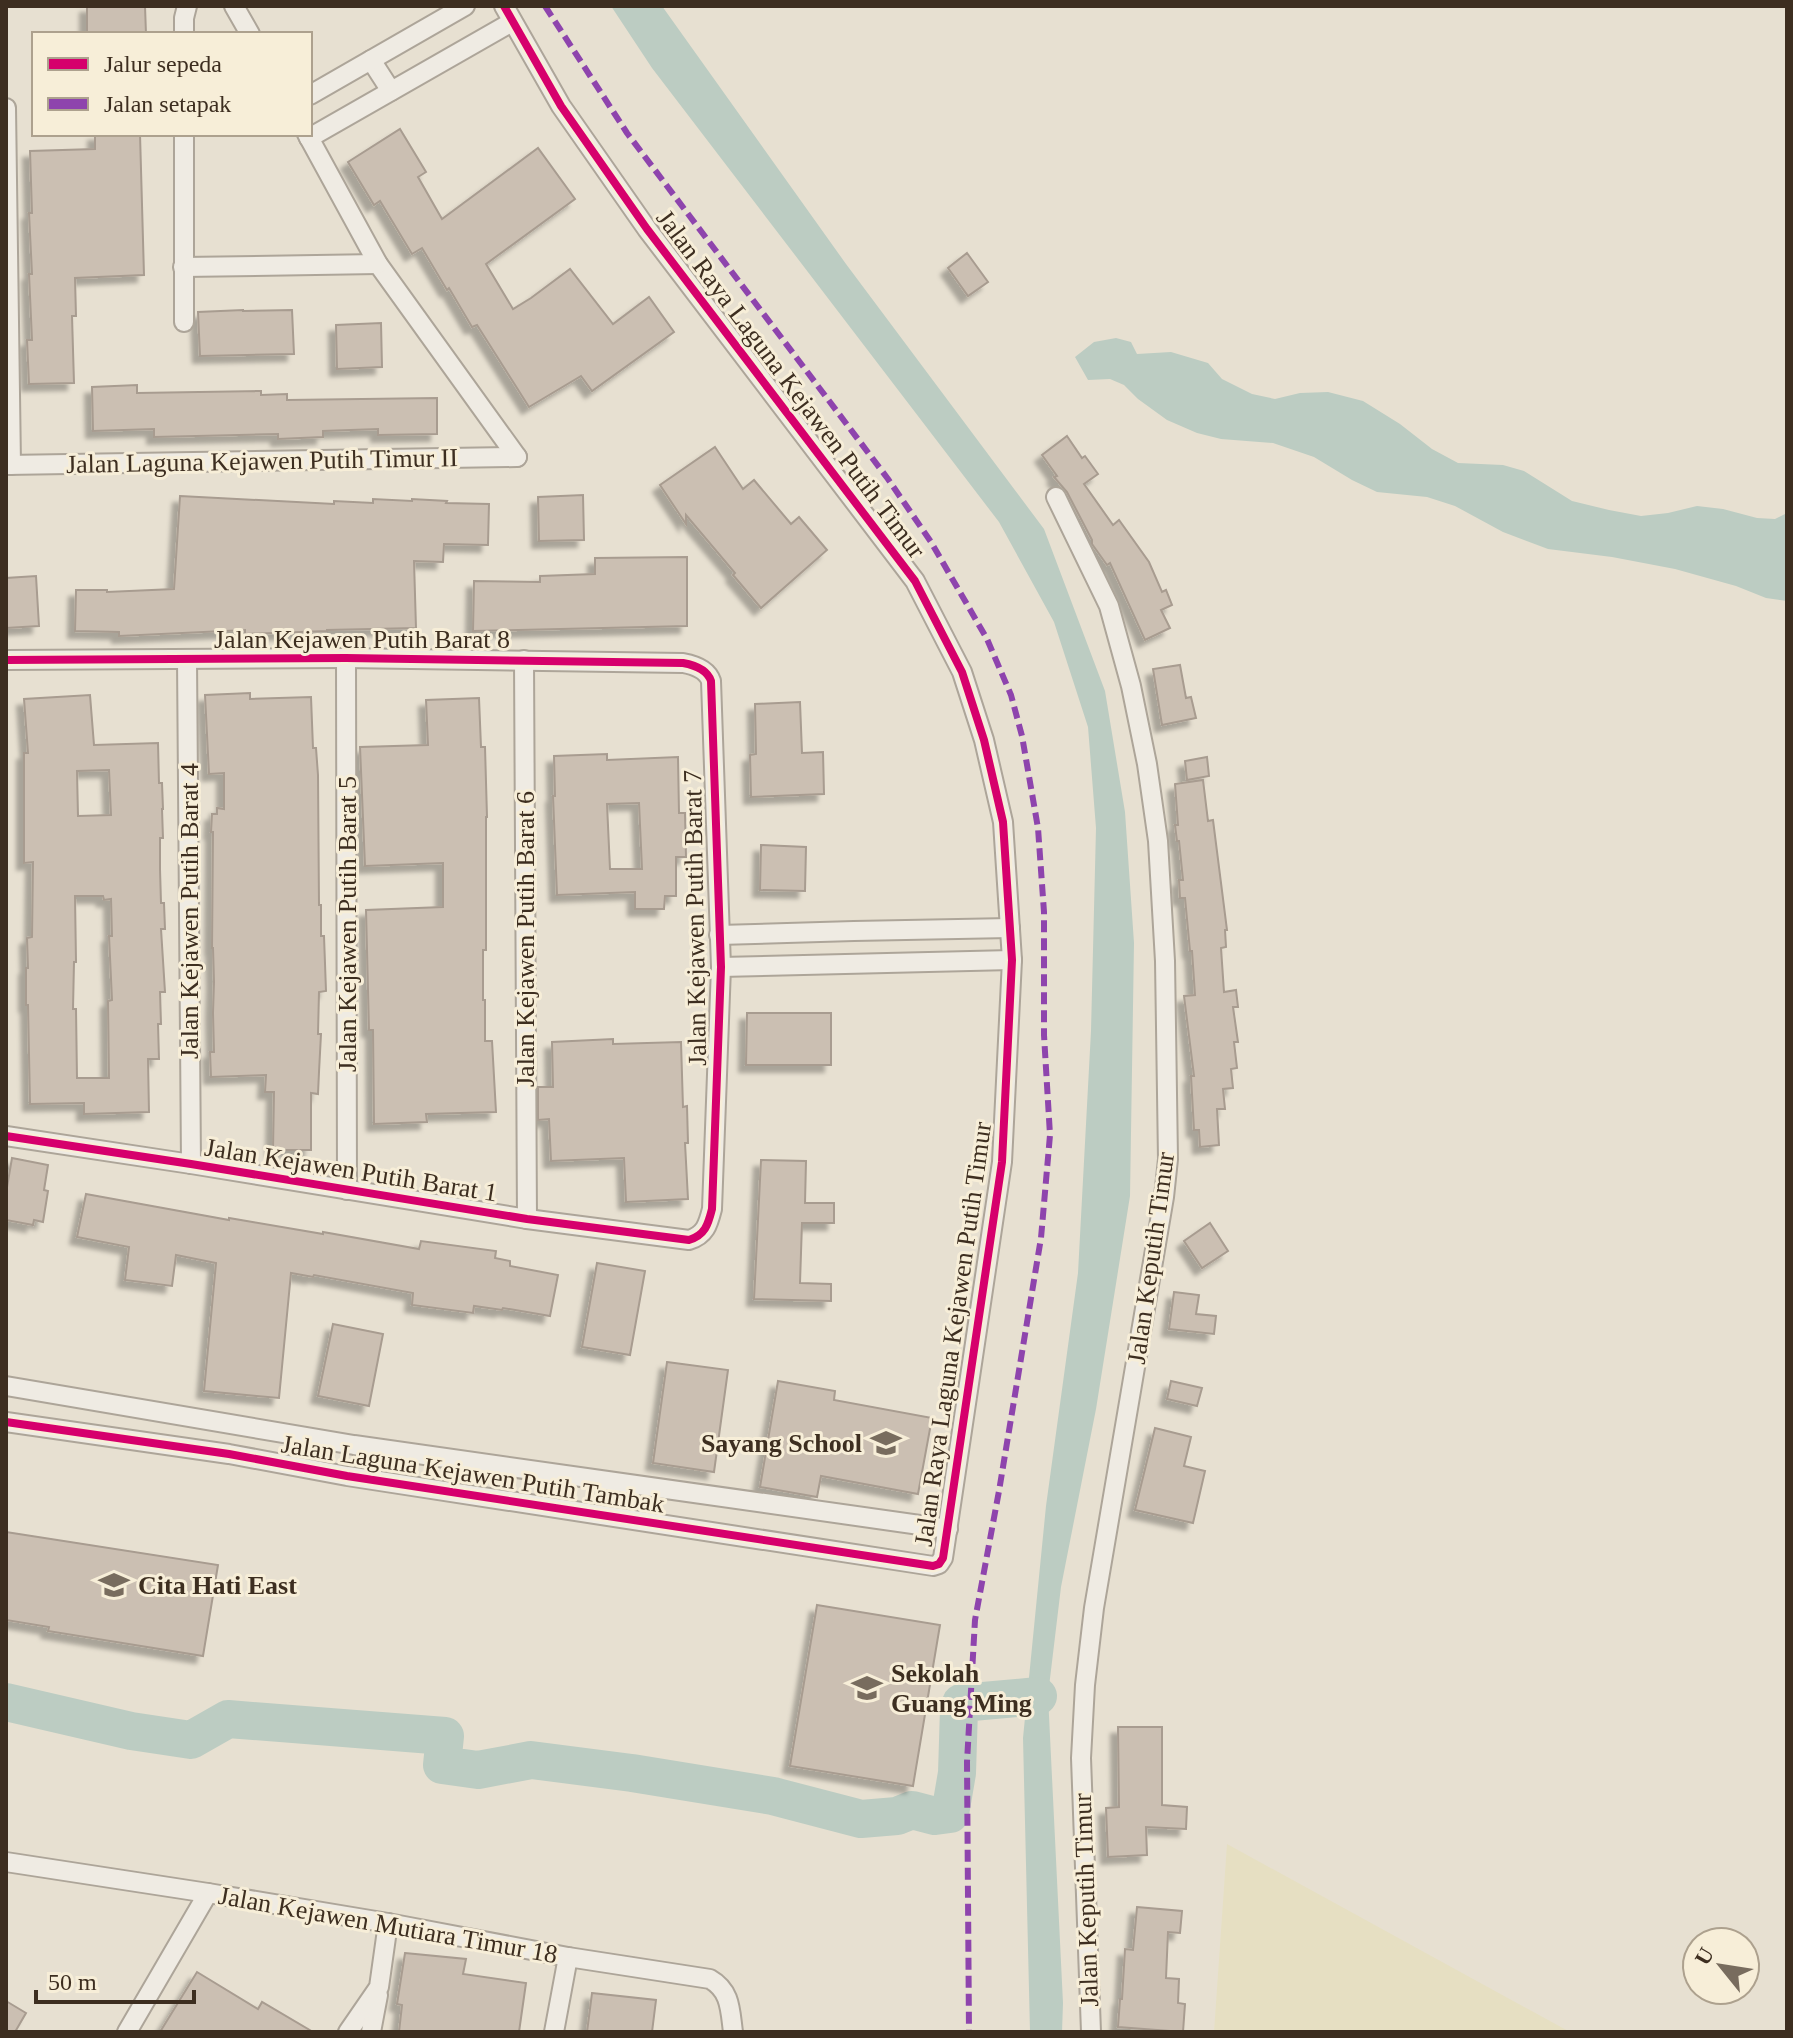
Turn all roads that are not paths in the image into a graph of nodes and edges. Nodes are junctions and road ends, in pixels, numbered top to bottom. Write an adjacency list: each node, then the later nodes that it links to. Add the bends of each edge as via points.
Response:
1 (187, 6): 5 (street)
2 (234, 6): 6 (street)
3 (465, 6): 7 (street)
4 (508, 14): 8 (street); 24 (street, Jalan Raya Laguna Kejawen Putih Timur, via 561,106 647,229 915,581 962,672 984,740 1003,822)
5 (184, 32)
6 (249, 32)
7 (371, 60): 8 (street); 9 (street)
8 (391, 91): 11 (street)
9 (312, 94)
10 (6, 108): 17 (street)
11 (312, 134)
12 (184, 136): 15 (street)
13 (308, 136): 14 (street)
14 (378, 264): 15 (street); 17 (street, Jalan Laguna Kejawen Putih Timur II, via 517,457)
15 (183, 267): 16 (street)
16 (184, 322)
17 (8, 465)
18 (1056, 497): 51 (street, Jalan Keputih Timur, via 1109,606 1147,764 1158,841 1168,1079 1164,1197 1085,1685 1081,1758)
19 (346, 658): 20 (street, Jalan Kejawen Putih Barat 8); 22 (street, Jalan Kejawen Putih Barat 8); 32 (street, Jalan Kejawen Putih Barat 5)
20 (187, 659): 21 (street, Jalan Kejawen Putih Barat 8); 31 (street, Jalan Kejawen Putih Barat 4)
21 (6, 660)
22 (524, 660): 23 (street, Jalan Kejawen Putih Barat 8, via 683,663 700,668); 33 (street, Jalan Kejawen Putih Barat 6)
23 (711, 681): 26 (street, Jalan Kejawen Putih Barat 7)
24 (1010, 928): 25 (street, Jalan Kejawen Putih Barat 7); 27 (street, Jalan Raya Laguna Kejawen Putih Timur)
25 (854, 931): 26 (street, Jalan Kejawen Putih Barat 7); 28 (street)
26 (719, 935): 29 (street, Jalan Kejawen Putih Barat 7)
27 (1012, 960): 28 (street, Jalan Kejawen Putih Barat 7); 39 (street, Jalan Raya Laguna Kejawen Putih Timur, via 1002,1162)
28 (856, 964): 29 (street, Jalan Kejawen Putih Barat 7)
29 (721, 967): 34 (street, Jalan Kejawen Putih Barat 7, via 712,1209 708,1227)
30 (6, 1136): 31 (street, Jalan Kejawen Putih Barat 1)
31 (191, 1164): 32 (street, Jalan Kejawen Putih Barat 1)
32 (347, 1190): 33 (street, Jalan Kejawen Putih Barat 1)
33 (527, 1219): 34 (street, Jalan Kejawen Putih Barat 1)
34 (689, 1240)
35 (6, 1386): 36 (street, Jalan Laguna Kejawen Putih Tambak)
36 (164, 1413): 38 (street); 39 (street, Jalan Laguna Kejawen Putih Tambak)
37 (6, 1422): 38 (street, Jalan Laguna Kejawen Putih Tambak)
38 (161, 1444): 40 (street, Jalan Laguna Kejawen Putih Tambak)
39 (948, 1529): 40 (street, Jalan Raya Laguna Kejawen Putih Timur, via 943,1558)
40 (933, 1566)
41 (6, 1862): 42 (street, Jalan Kejawen Mutiara Timur 18)
42 (208, 1893): 43 (street, Jalan Kejawen Mutiara Timur 18); 46 (street)
43 (388, 1923): 44 (street, Jalan Kejawen Mutiara Timur 18); 45 (street)
44 (568, 1957): 49 (street); 50 (street, Jalan Kejawen Mutiara Timur 18, via 710,1979 729,1999)
45 (379, 1987): 47 (street); 48 (street)
46 (127, 2032)
47 (348, 2032)
48 (371, 2032)
49 (554, 2032)
50 (733, 2032)
51 (1091, 2032)

